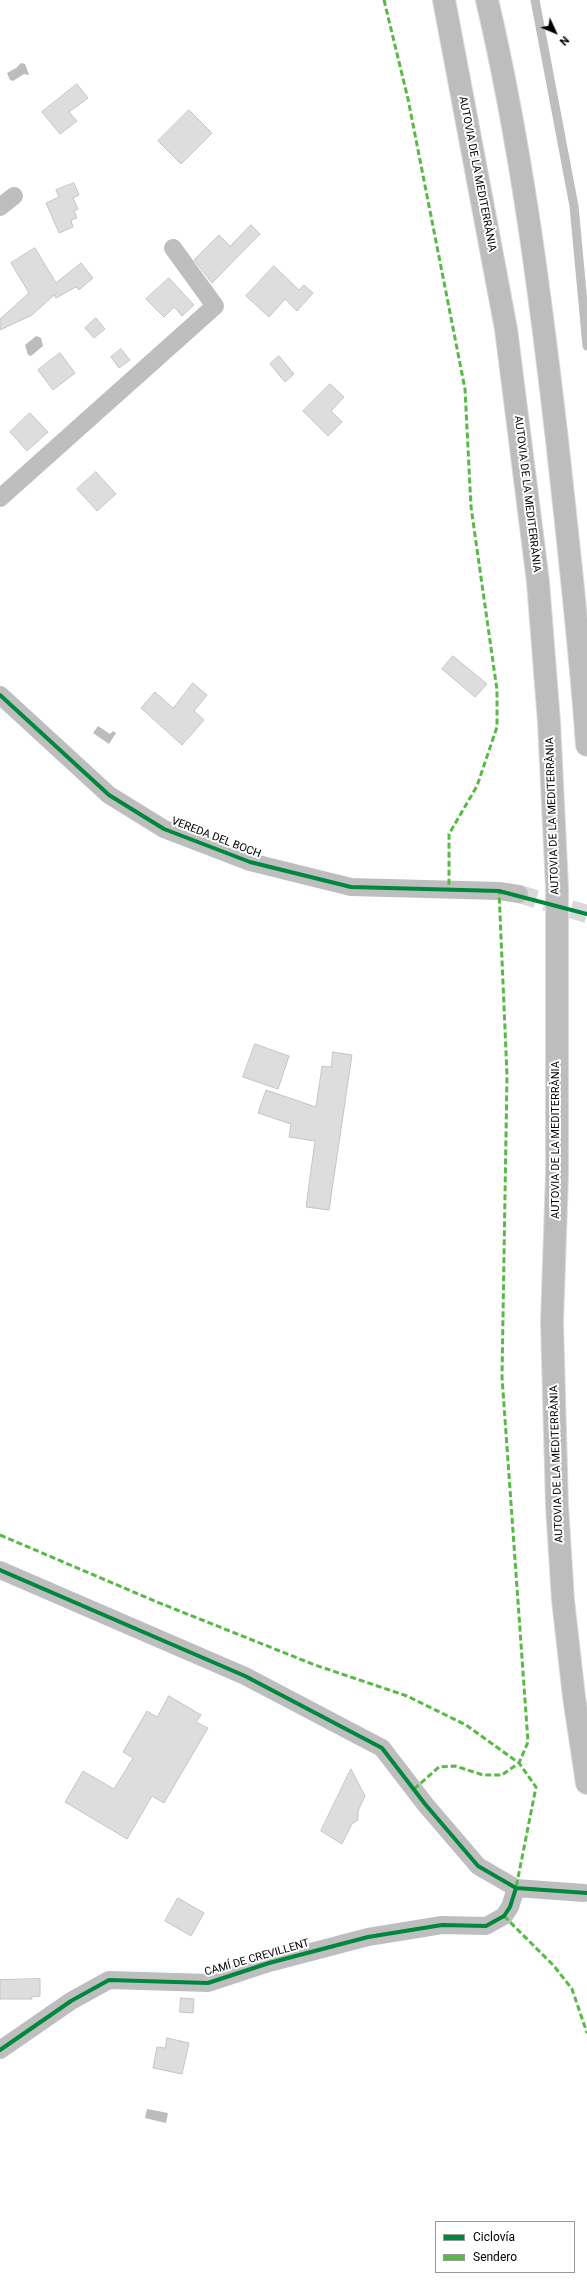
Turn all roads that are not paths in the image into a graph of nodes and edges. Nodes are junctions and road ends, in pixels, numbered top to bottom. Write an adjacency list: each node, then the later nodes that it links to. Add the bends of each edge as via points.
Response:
1 (487, 0): 10 (highway, via 533,252 548,360 578,625)
2 (535, 0): 7 (lane, via 574,206)
3 (443, 5): 13 (highway, AUTOVIA DE LA MEDITERRÀNIA, via 506,329 538,582 557,887 557,1175 552,1322 554,1427 563,1600)
4 (14, 196): 5 (street)
5 (0, 207)
6 (173, 248): 8 (street, via 215,306)
7 (587, 346)
8 (0, 498)
9 (0, 695): 11 (street, VEREDA DEL BOCH, via 109,795 164,829 250,862 351,888 499,891)
10 (587, 745)
11 (519, 894)
12 (0, 1570): 14 (street, via 245,1676 382,1748 478,1866)
13 (587, 1783)
14 (516, 1888): 15 (street); 16 (street, CAMÍ DE CREVILLENT, via 504,1916 486,1926 442,1925 368,1937 269,1963 208,1983 109,1980 71,2001)
15 (584, 1892)
16 (0, 2050)

